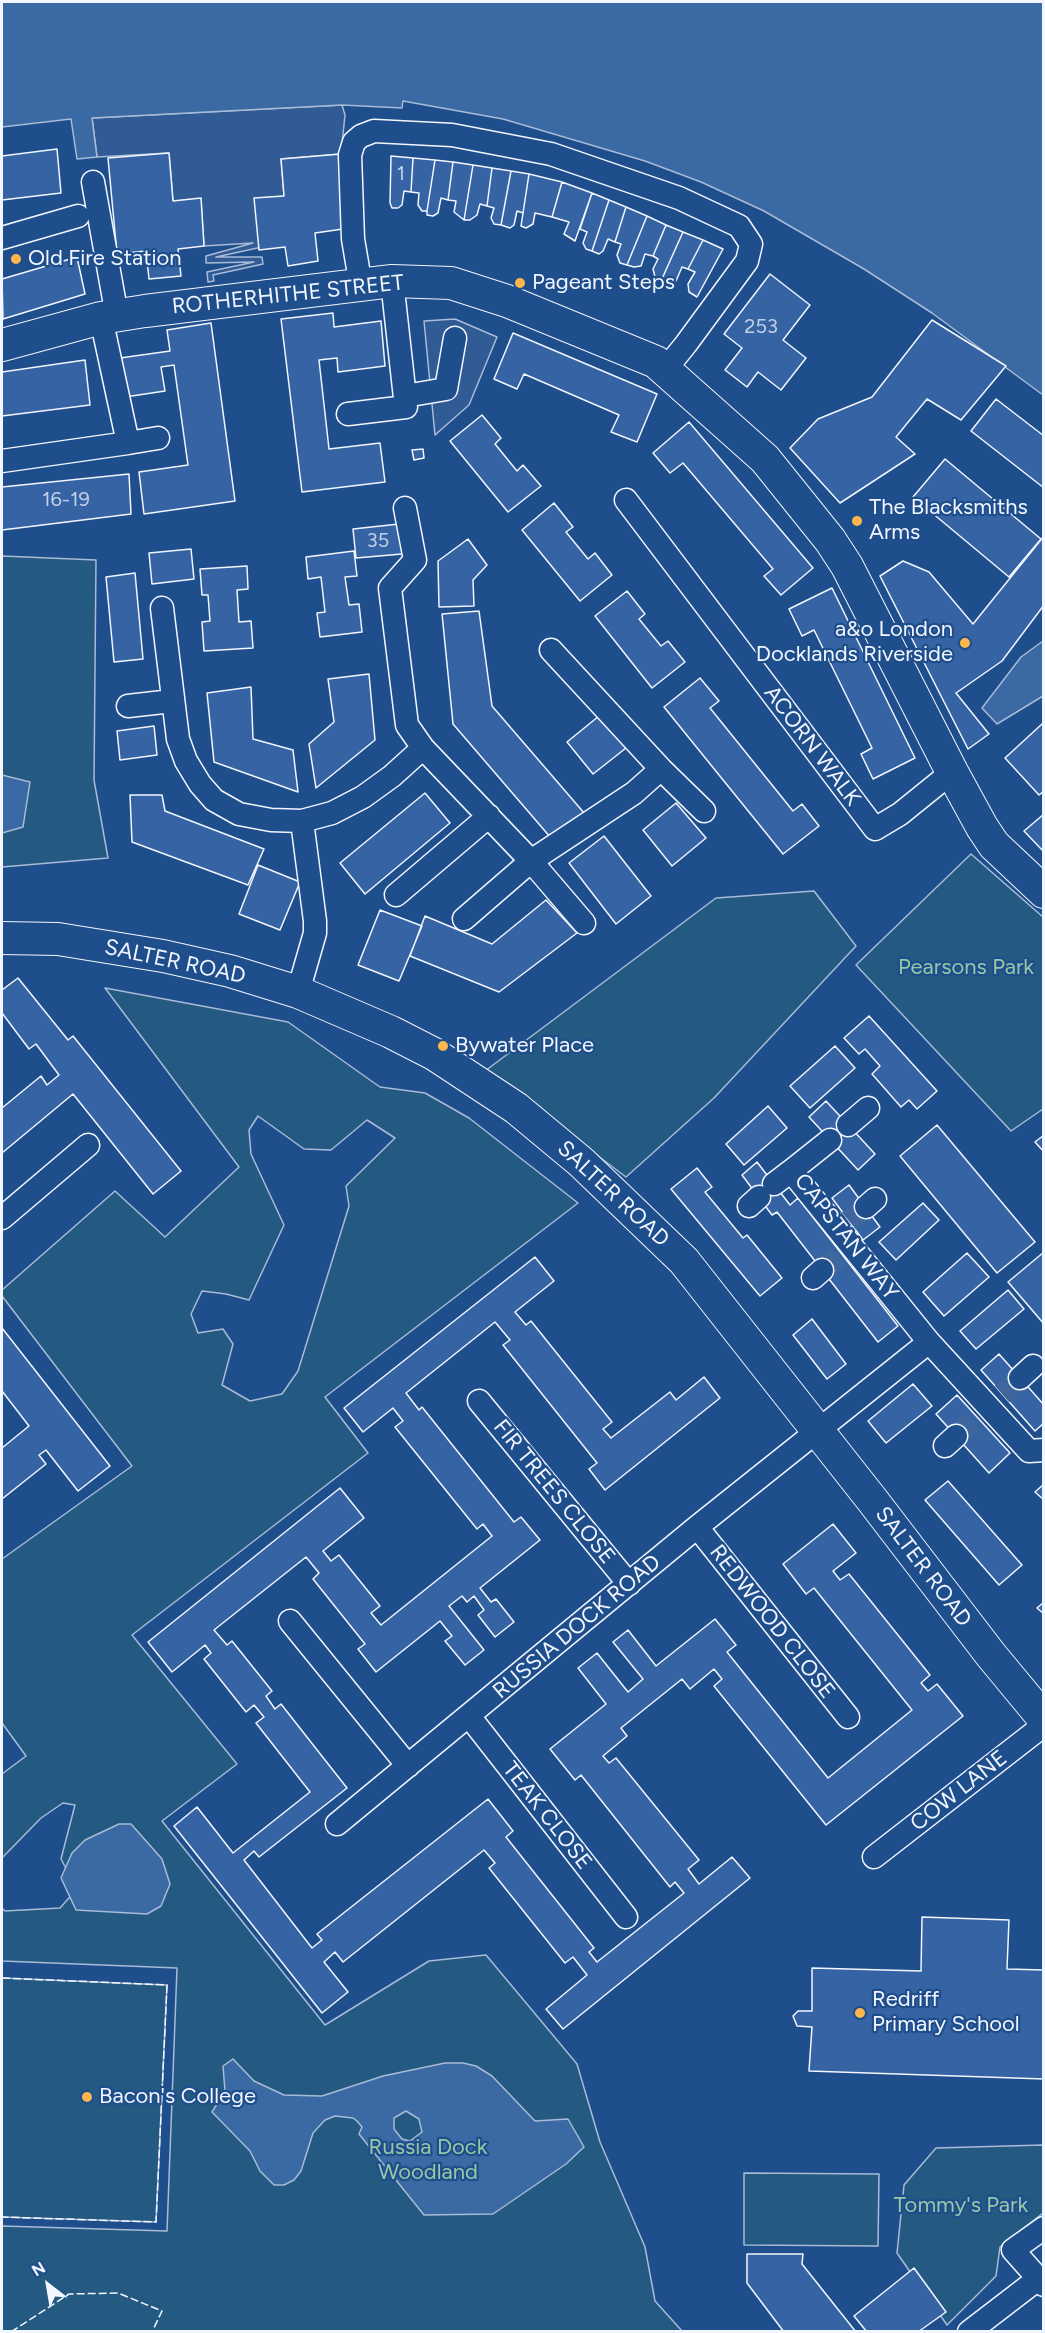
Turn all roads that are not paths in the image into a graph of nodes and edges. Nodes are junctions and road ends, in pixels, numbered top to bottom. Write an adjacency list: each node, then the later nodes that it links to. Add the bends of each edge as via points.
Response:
1 (93, 182): 6 (street)
2 (78, 216): 3 (street)
3 (2, 238)
4 (392, 281): 5 (main road, ROTHERHITHE STREET); 9 (main road, ROTHERHITHE STREET, via 451,283 507,301 656,362); 10 (street)
5 (361, 286): 6 (main road, ROTHERHITHE STREET); 9 (street, via 353,239 350,155 354,142 361,136 374,131 452,135 551,154 679,198 738,226 751,244 747,261)
6 (109, 317): 8 (main road, ROTHERHITHE STREET); 13 (street)
7 (454, 338): 10 (street, via 446,389)
8 (2, 345)
9 (665, 370): 23 (main road, ROTHERHITHE STREET, via 765,459 830,540 853,577)
10 (405, 396): 11 (street, via 406,407)
11 (348, 414)
12 (158, 438): 13 (street)
13 (128, 443): 14 (street)
14 (2, 461)
15 (626, 500): 23 (street, ACORN WALK, via 874,830)
16 (405, 508): 21 (street, via 415,560 390,588 407,725)
17 (162, 608): 19 (street)
18 (551, 650): 22 (street)
19 (172, 701): 20 (street); 26 (street, via 186,761 214,800 239,814)
20 (128, 706)
21 (423, 748): 25 (street); 26 (street, via 363,797 332,813)
22 (661, 768): 24 (street); 27 (street, via 633,793)
23 (952, 772): 28 (main road, ROTHERHITHE STREET, via 994,845)
24 (704, 811)
25 (489, 816): 27 (street); 29 (street)
26 (302, 821): 33 (street, via 315,933)
27 (531, 861): 30 (street); 31 (street)
28 (1044, 892)
29 (396, 895)
30 (464, 919)
31 (584, 923)
32 (2, 938): 33 (main road, SALTER ROAD, via 58,939 163,956)
33 (298, 992): 41 (main road, SALTER ROAD, via 391,1032 450,1063 516,1108 581,1162 684,1261)
34 (868, 1108): 35 (street)
35 (848, 1125)
36 (830, 1140): 39 (street, CAPSTAN WAY, via 768,1189 854,1226)
37 (88, 1145): 38 (street)
38 (2, 1218)
39 (929, 1342): 41 (street); 42 (street, CAPSTAN WAY, via 1029,1451)
40 (479, 1401): 44 (street, FIR TREES CLOSE)
41 (817, 1431): 43 (street, RUSSIA DOCK ROAD); 48 (main road, SALTER ROAD)
42 (1044, 1450)
43 (697, 1527): 44 (street, RUSSIA DOCK ROAD); 47 (street, REDWOOD CLOSE)
44 (629, 1584): 46 (street, RUSSIA DOCK ROAD)
45 (290, 1621): 50 (street)
46 (469, 1716): 50 (street, RUSSIA DOCK ROAD); 53 (street, TEAK CLOSE)
47 (848, 1717)
48 (1044, 1719)
49 (1044, 1725): 52 (street, COW LANE)
50 (408, 1766): 51 (street, RUSSIA DOCK ROAD)
51 (337, 1824)
52 (874, 1857)
53 (626, 1917)
54 (1044, 2228): 55 (street, via 1013,2250)
55 (1041, 2282): 56 (street)
56 (969, 2331)

